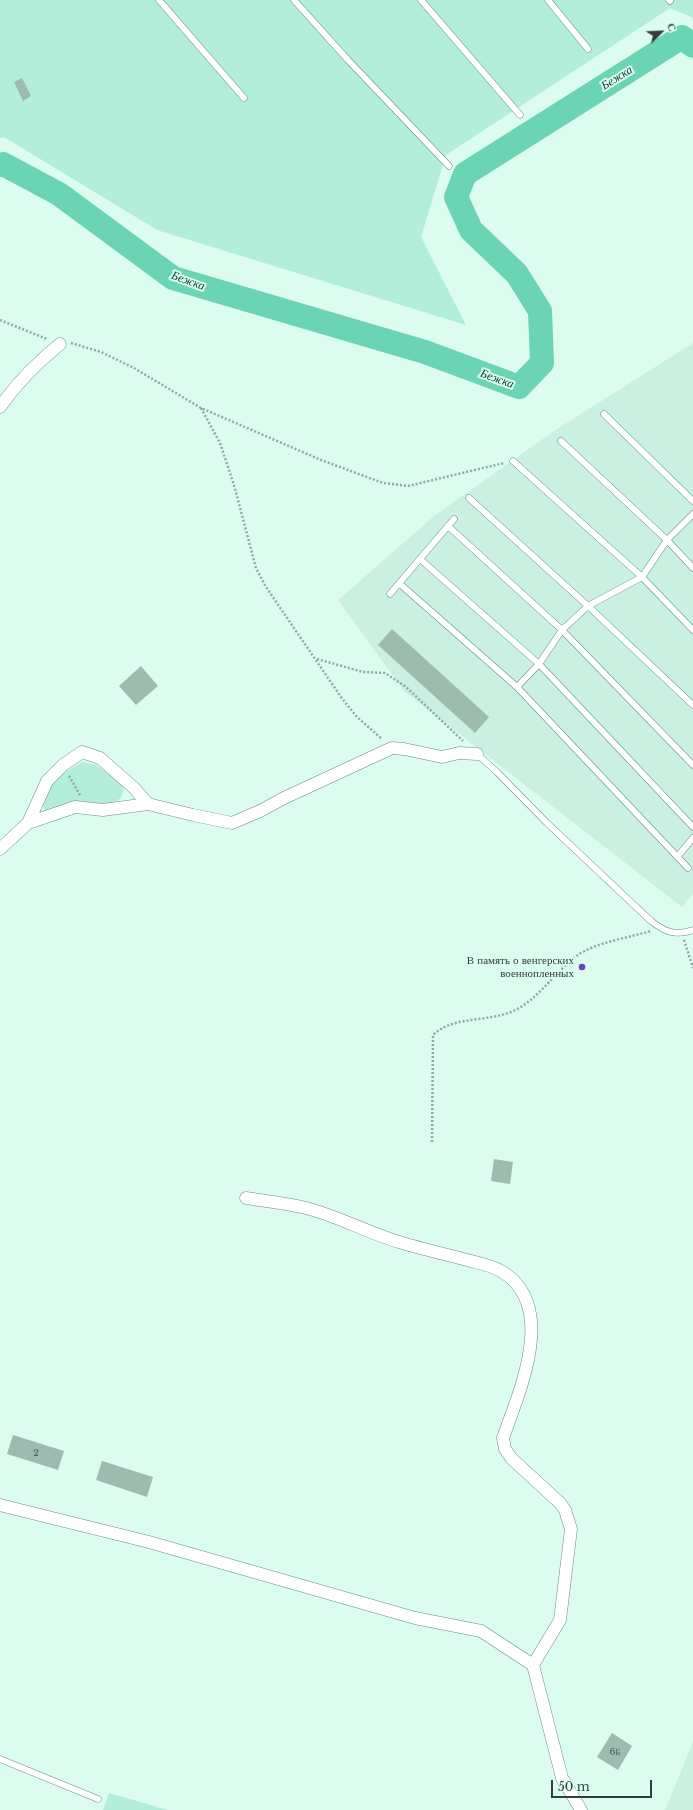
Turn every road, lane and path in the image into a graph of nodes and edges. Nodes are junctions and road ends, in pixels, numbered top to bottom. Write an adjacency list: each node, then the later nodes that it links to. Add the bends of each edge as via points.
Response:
1 (159, 0): 6 (lane)
2 (294, 0): 8 (lane)
3 (421, 0): 7 (lane)
4 (548, 0): 5 (lane)
5 (588, 49)
6 (244, 98)
7 (520, 116)
8 (449, 166)
9 (0, 320): 10 (path)
10 (60, 344): 11 (street, via 43,357); 12 (path, via 71,343 101,352 134,368)
11 (0, 407)
12 (201, 408): 15 (path, via 321,460 383,483 408,486); 30 (path, via 220,443 256,568 266,587)
13 (604, 414): 17 (lane)
14 (561, 441): 21 (lane)
15 (512, 461): 24 (lane)
16 (469, 498): 27 (lane)
17 (693, 501)
18 (693, 514): 21 (lane)
19 (454, 519): 20 (lane)
20 (448, 526): 22 (lane); 28 (lane)
21 (667, 540): 23 (lane); 24 (lane)
22 (420, 559): 25 (lane); 31 (lane)
23 (693, 568)
24 (642, 577): 27 (lane); 29 (lane)
25 (400, 584): 26 (lane); 32 (lane)
26 (390, 594)
27 (588, 606): 28 (lane); 33 (lane)
28 (562, 630): 31 (lane); 37 (lane)
29 (693, 630)
30 (317, 659): 34 (path, via 357,717); 35 (path, via 363,672 385,673 397,679)
31 (539, 664): 32 (lane); 41 (lane)
32 (517, 687): 44 (lane)
33 (693, 705)
34 (392, 748): 35 (street, via 442,757 459,753); 38 (street, via 232,822)
35 (477, 754): 46 (lane, via 547,823)
36 (63, 765): 38 (street, via 82,752 100,758); 39 (path); 40 (street, via 47,781)
37 (693, 765)
38 (148, 804): 39 (street, via 103,810)
39 (88, 808): 40 (street, via 76,808)
40 (28, 823): 43 (street)
41 (693, 827)
42 (693, 838): 44 (lane)
43 (0, 849)
44 (677, 857): 45 (lane)
45 (688, 868)
46 (661, 928): 48 (lane); 50 (path, via 578,955 512,1012 438,1030 433,1035)
47 (693, 930): 48 (lane)
48 (682, 934): 49 (path)
49 (693, 968)
50 (432, 1142)
51 (246, 1198): 53 (street, via 306,1208 398,1242 487,1266 501,1271 516,1283 524,1296 531,1328 531,1350 503,1438 505,1449 511,1458 560,1503 571,1529 560,1620)
52 (0, 1505): 53 (street, via 149,1542 415,1618 481,1631)
53 (533, 1665): 56 (street, via 562,1778)
54 (0, 1758): 55 (lane)
55 (98, 1799)
56 (581, 1810)

